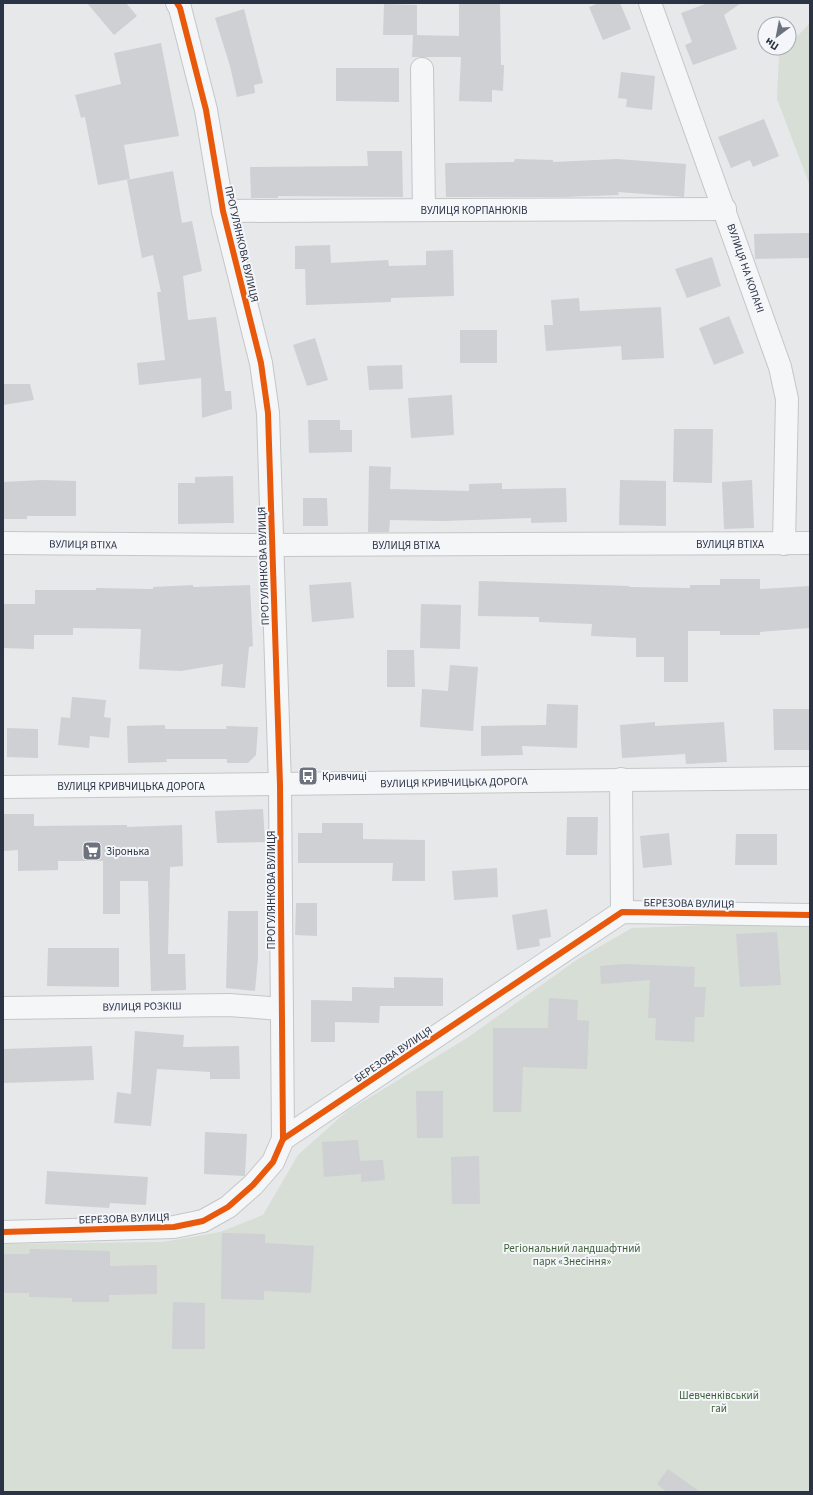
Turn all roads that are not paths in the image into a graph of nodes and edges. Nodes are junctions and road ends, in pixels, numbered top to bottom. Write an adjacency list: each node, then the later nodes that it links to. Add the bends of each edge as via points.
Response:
1 (177, 3): 6 (street, ПРОГУЛЯНКОВА ВУЛИЦЯ, via 206,110)
2 (650, 3): 4 (street, ВУЛИЦЯ НА КОПАНІ)
3 (422, 69): 5 (street)
4 (726, 209): 5 (street, ВУЛИЦЯ КОРПАНЮКІВ); 9 (street, ВУЛИЦЯ НА КОПАНІ, via 780,367 787,399)
5 (424, 210): 6 (street, ВУЛИЦЯ КОРПАНЮКІВ)
6 (223, 211): 10 (street, ПРОГУЛЯНКОВА ВУЛИЦЯ, via 261,363 268,412)
7 (3, 543): 10 (street, ВУЛИЦЯ ВТІХА)
8 (810, 543): 9 (street, ВУЛИЦЯ ВТІХА)
9 (784, 544): 10 (street, ВУЛИЦЯ ВТІХА)
10 (272, 545): 13 (street, ПРОГУЛЯНКОВА ВУЛИЦЯ)
11 (810, 778): 12 (street, ВУЛИЦЯ КРИВЧИЦЬКА ДОРОГА)
12 (620, 779): 13 (street, ВУЛИЦЯ КРИВЧИЦЬКА ДОРОГА); 15 (street)
13 (280, 785): 14 (street, ВУЛИЦЯ КРИВЧИЦЬКА ДОРОГА); 18 (street, ПРОГУЛЯНКОВА ВУЛИЦЯ)
14 (3, 787)
15 (622, 912): 16 (street, БЕРЕЗОВА ВУЛИЦЯ); 19 (street, БЕРЕЗОВА ВУЛИЦЯ)
16 (810, 915)
17 (3, 1008): 18 (street, ВУЛИЦЯ РОЗКІШ, via 229,1006)
18 (282, 1009): 19 (street, ПРОГУЛЯНКОВА ВУЛИЦЯ)
19 (283, 1139): 20 (street, БЕРЕЗОВА ВУЛИЦЯ, via 274,1162 253,1185 228,1207 203,1221 174,1227)
20 (3, 1232)

